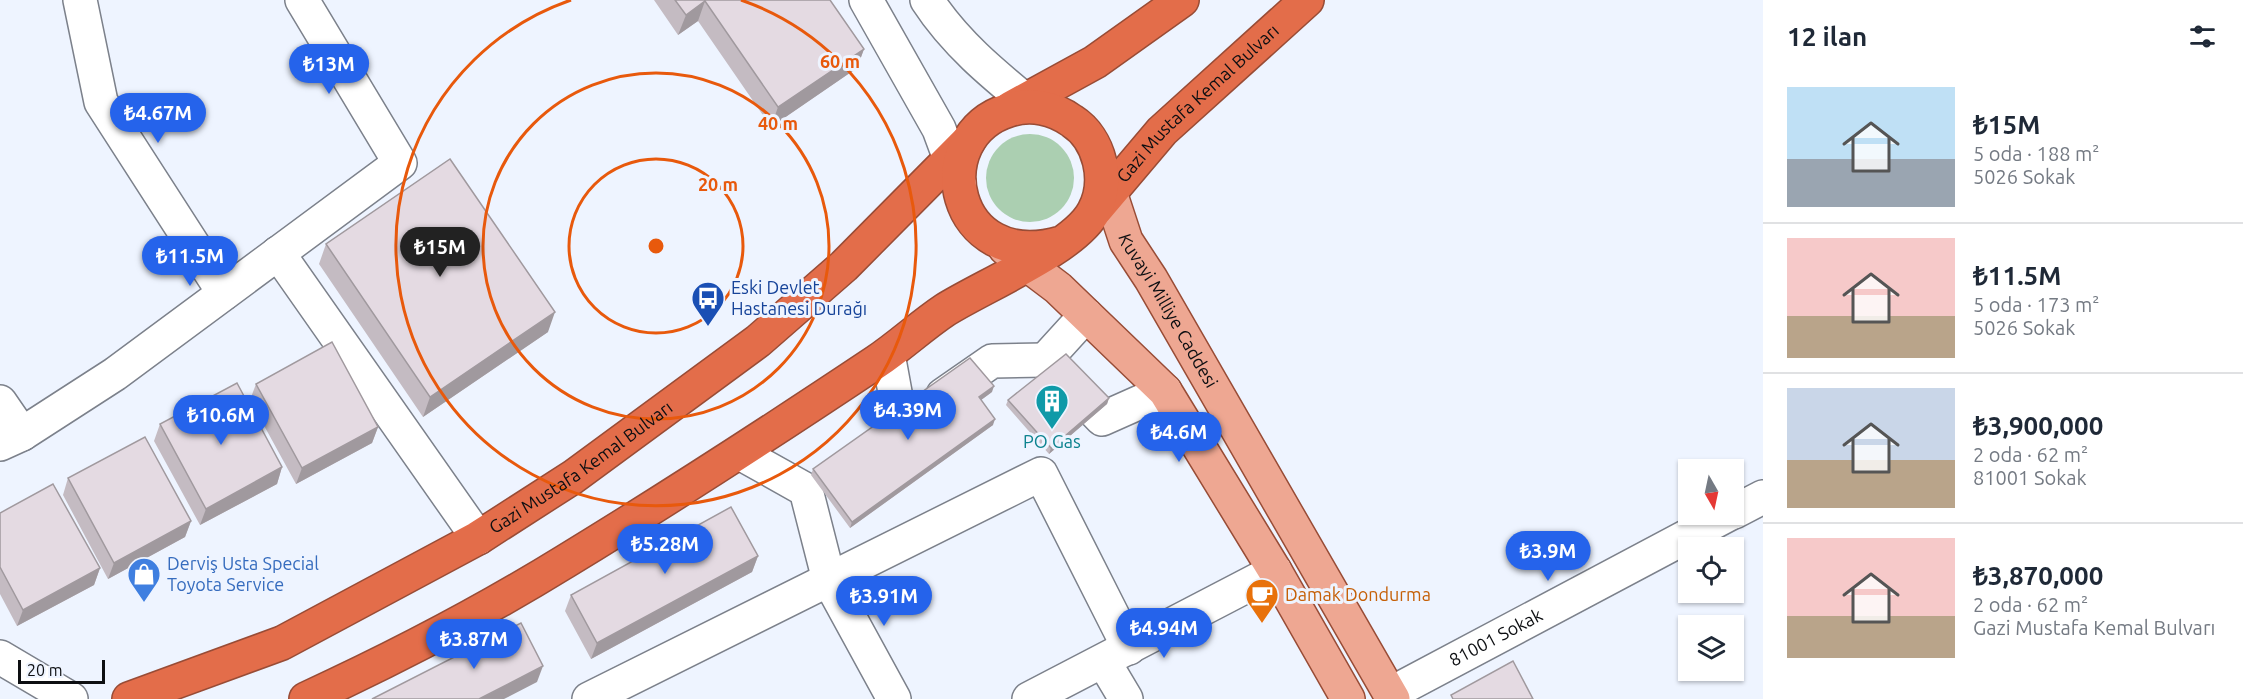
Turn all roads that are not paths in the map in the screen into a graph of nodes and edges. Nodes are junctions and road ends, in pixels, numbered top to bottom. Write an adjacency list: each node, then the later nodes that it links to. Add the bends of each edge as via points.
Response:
1 (80, 0): 14 (street, via 101,102)
2 (302, 0): 12 (street, via 400,163)
3 (866, 0): 8 (street)
4 (927, 0): 7 (street, via 941,21)
5 (1182, 0): 7 (highway, via 1095,62)
6 (1306, 0): 9 (highway, Gazi Mustafa Kemal Bulvarı)
7 (1022, 106): 8 (highway, via 987,121); 9 (highway, via 1055,111 1076,123 1092,141)
8 (960, 160): 10 (highway, via 964,206 976,225); 29 (highway, Gazi Mustafa Kemal Bulvarı, via 758,341 573,477)
9 (1102, 189): 11 (highway, via 1080,230); 35 (main road, Kuvayi Milliye Caddesi, via 1126,241)
10 (994, 240): 11 (highway, via 1016,248 1039,249); 13 (main road)
11 (1061, 243): 13 (highway)
12 (278, 253): 14 (street); 29 (street)
13 (1026, 264): 15 (main road); 16 (highway, via 944,311)
14 (224, 293): 21 (street, via 115,374)
15 (1086, 315): 17 (street); 18 (main road)
16 (888, 354): 20 (street); 23 (highway)
17 (1045, 360): 18 (street, via 1101,419); 20 (street, via 992,361)
18 (1165, 392): 30 (main road)
19 (0, 402): 21 (street)
20 (900, 425): 22 (street)
21 (11, 439)
22 (872, 445)
23 (740, 453): 25 (street); 38 (highway, via 526,586)
24 (834, 471): 25 (street)
25 (806, 490): 31 (street)
26 (1763, 497): 27 (street)
27 (1744, 507)
28 (1710, 525): 35 (street, 81001 Sokak)
29 (478, 538): 37 (highway, Gazi Mustafa Kemal Bulvarı, via 282,643)
30 (1275, 571): 32 (street); 42 (main road)
31 (829, 579): 32 (street, via 1041,474); 34 (street); 39 (street)
32 (1116, 655): 40 (street); 41 (street)
33 (0, 657): 36 (street)
34 (608, 695)
35 (1391, 697)
36 (71, 699)
37 (129, 699)
38 (306, 699)
39 (894, 699)
40 (1029, 699)
41 (1126, 699)
42 (1348, 699)

